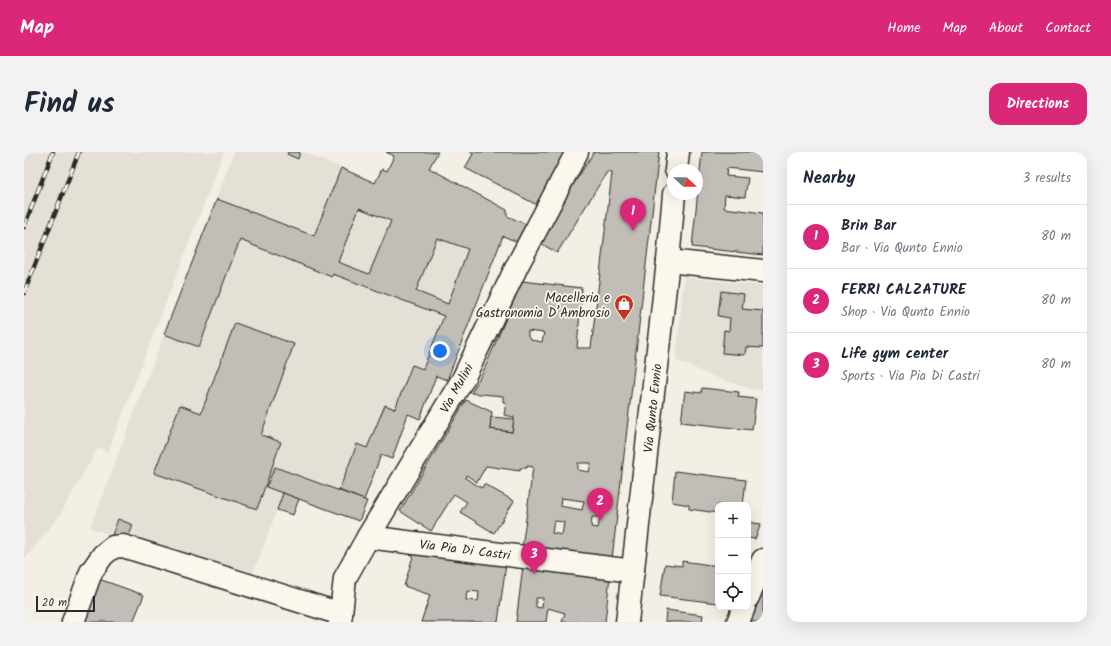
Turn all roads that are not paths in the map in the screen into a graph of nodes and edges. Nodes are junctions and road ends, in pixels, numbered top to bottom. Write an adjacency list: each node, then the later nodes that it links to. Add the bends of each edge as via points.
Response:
1 (577, 152): 7 (street, Via Mulini, via 517,266 463,379)
2 (678, 152): 3 (street)
3 (677, 164)
4 (673, 200): 5 (street, Via Qunto Ennio)
5 (668, 261): 6 (street); 9 (street, Via Qunto Ennio)
6 (763, 271)
7 (368, 537): 9 (street, Via Pia Di Castri); 12 (street, Via Mulini, via 345,578)
8 (763, 560): 10 (street)
9 (633, 571): 14 (street, Via Qunto Ennio)
10 (751, 590)
11 (743, 610): 15 (street)
12 (341, 618): 13 (street, via 123,546 114,547 103,555 91,572)
13 (73, 622)
14 (627, 622)
15 (738, 622)

